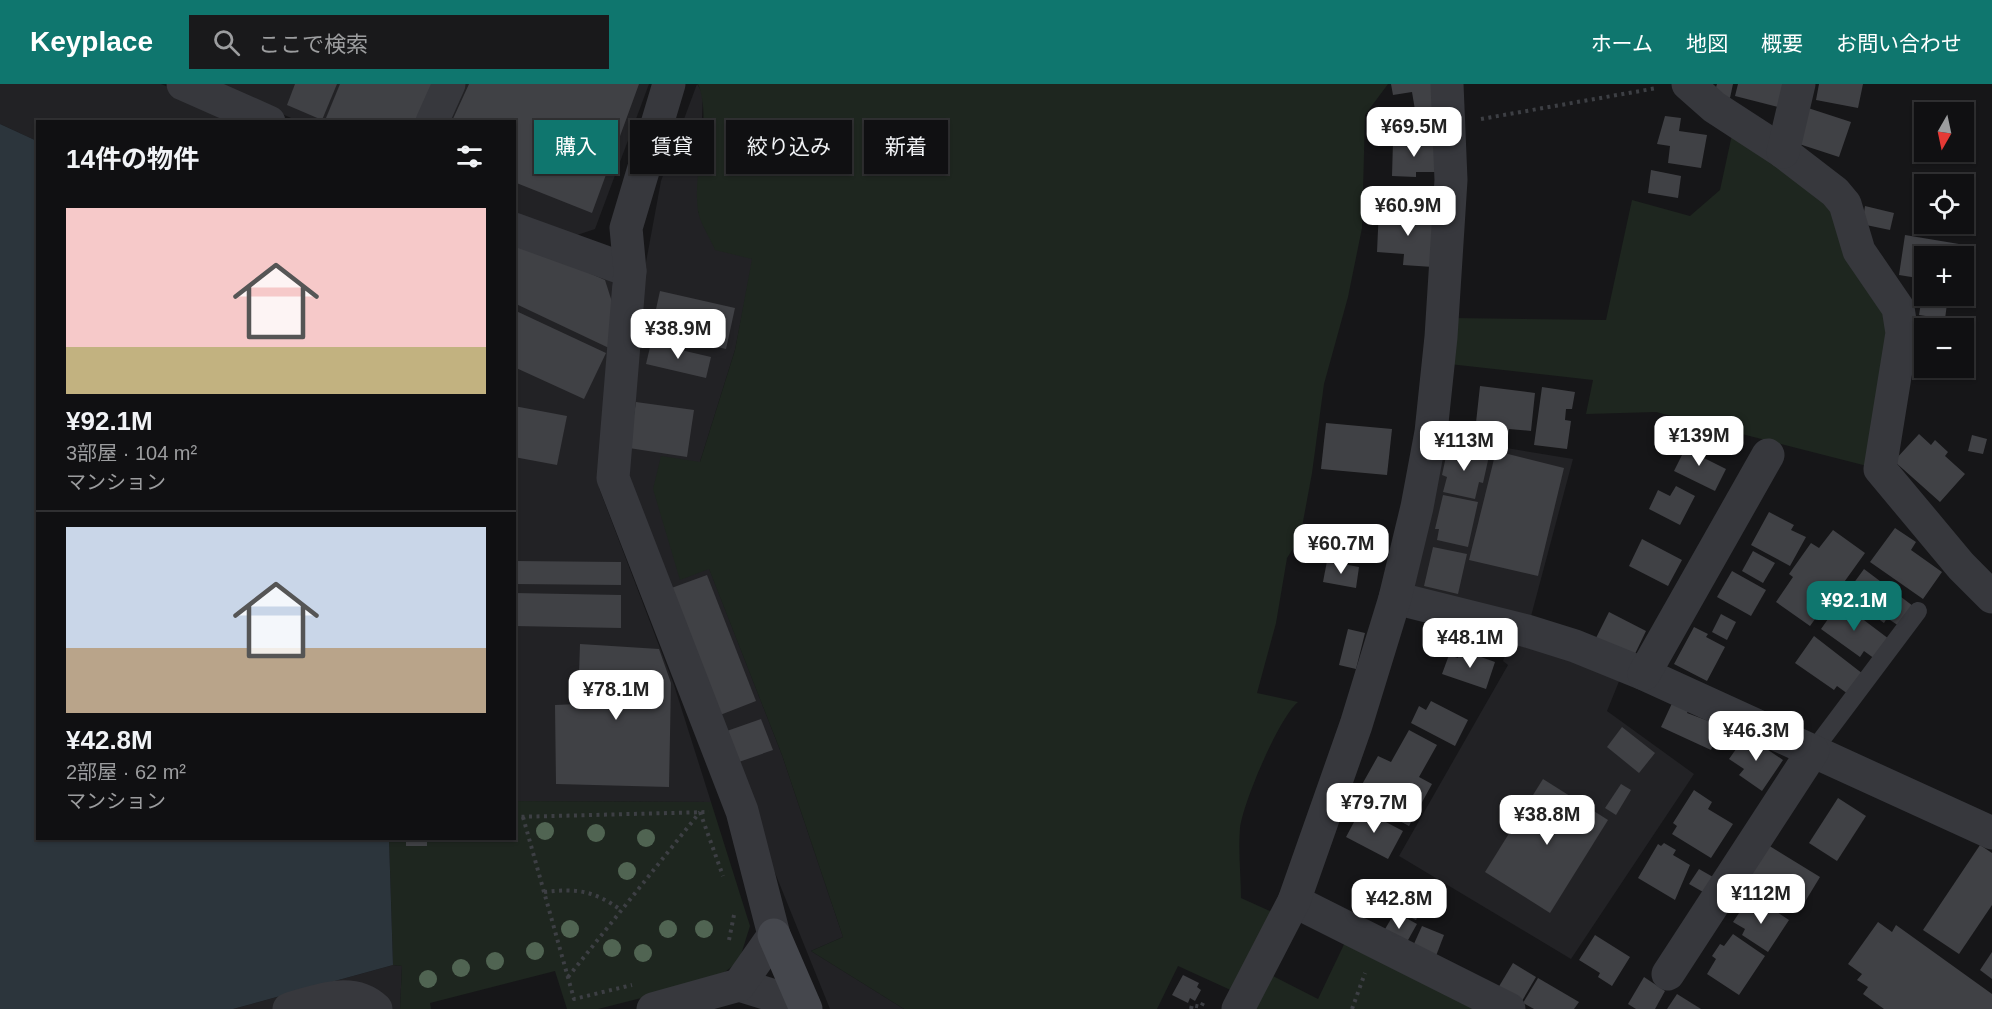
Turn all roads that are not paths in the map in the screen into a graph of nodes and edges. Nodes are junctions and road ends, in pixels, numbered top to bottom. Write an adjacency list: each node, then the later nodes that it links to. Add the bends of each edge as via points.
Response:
1 (183, 84): 7 (street)
2 (449, 84): 8 (street)
3 (669, 84): 11 (street, via 626,228)
4 (1447, 84): 14 (street, via 1451,124 1449,214 1431,432)
5 (1799, 84): 9 (street)
6 (1674, 85): 9 (street)
7 (264, 120)
8 (433, 120)
9 (1783, 152): 13 (street, via 1845,204 1859,251 1898,308 1902,333 1880,469)
10 (516, 230): 11 (street)
11 (630, 271): 20 (street, via 613,478 742,811)
12 (1768, 455): 16 (street)
13 (1992, 597)
14 (1395, 598): 16 (street, via 1527,631); 19 (street, via 1356,725)
15 (1918, 611): 17 (lane)
16 (1644, 674): 17 (street)
17 (1813, 751): 18 (street); 21 (street)
18 (1992, 833)
19 (1294, 901): 27 (street); 28 (street)
20 (774, 935): 22 (street); 24 (street)
21 (1667, 974)
22 (739, 985): 23 (street); 24 (street)
23 (654, 1002)
24 (805, 1007)
25 (289, 1009): 26 (street, via 336,996 360,999)
26 (376, 1009)
27 (1238, 1009)
28 (1509, 1009)

